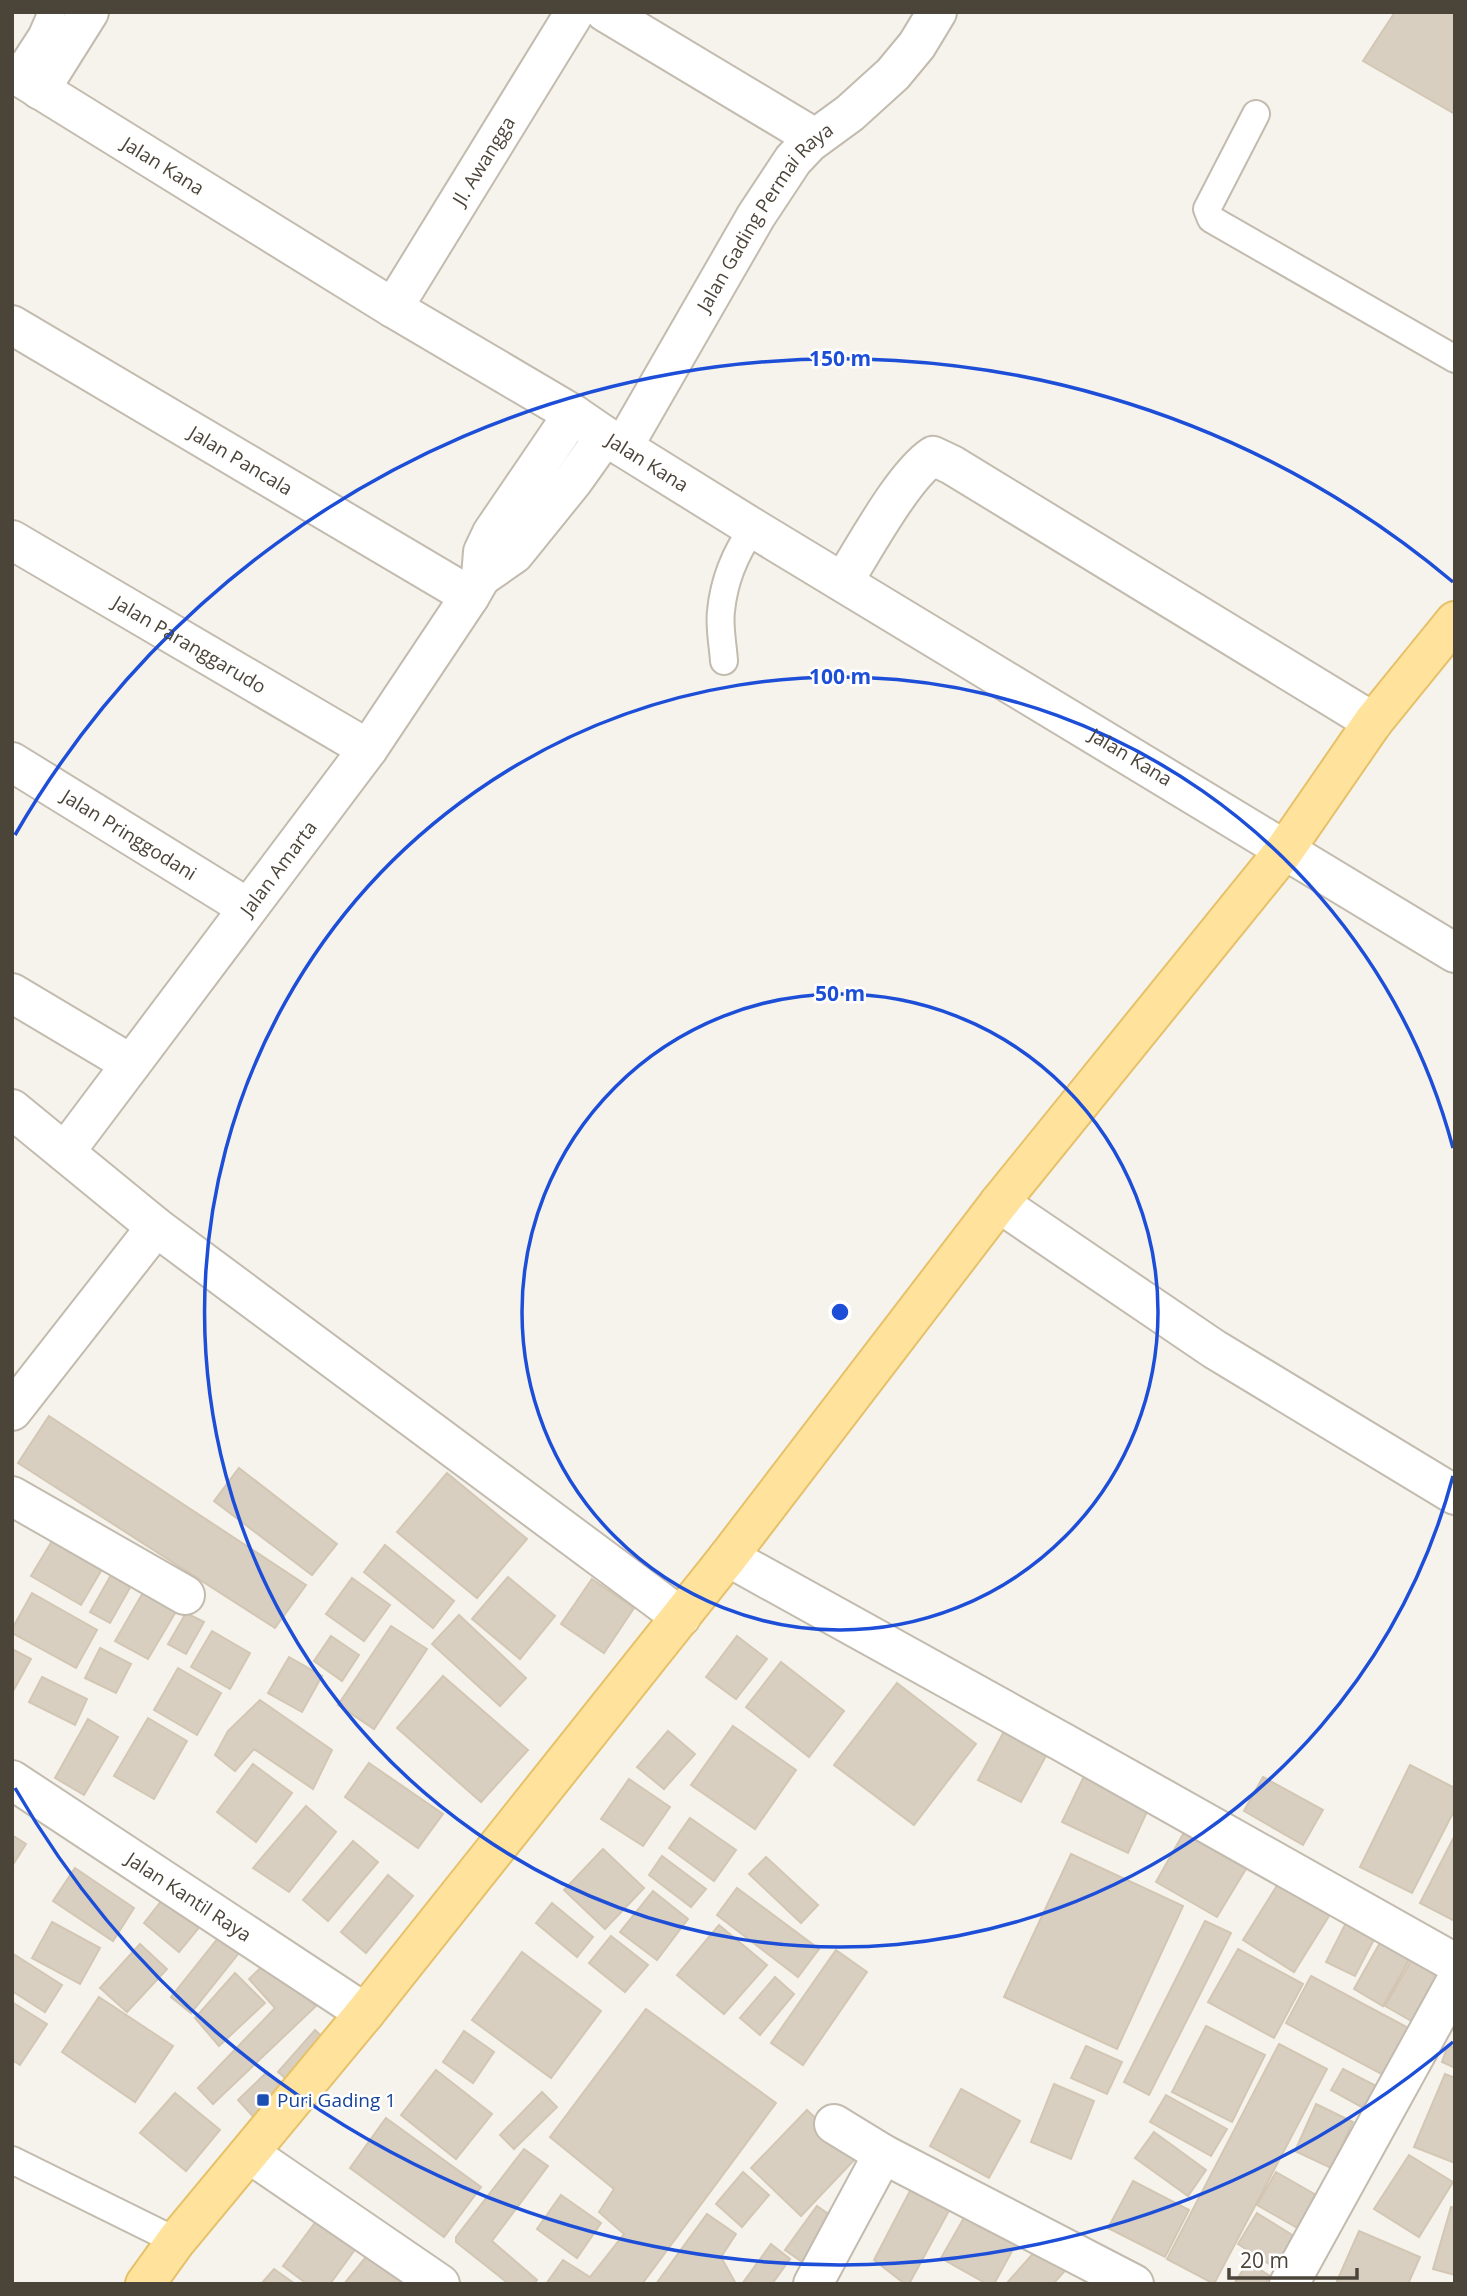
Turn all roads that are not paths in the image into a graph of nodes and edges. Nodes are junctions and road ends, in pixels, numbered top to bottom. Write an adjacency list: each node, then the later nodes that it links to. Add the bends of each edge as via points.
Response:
1 (52, 12): 6 (lane)
2 (89, 12): 6 (street)
3 (575, 12): 9 (street, Jl. Awangga)
4 (605, 12): 8 (street)
5 (937, 12): 8 (street, Jalan Gading Permai Raya, via 893,74)
6 (20, 79): 9 (street, Jalan Kana)
7 (1256, 114): 11 (lane, via 1207,209 1211,219)
8 (815, 138): 13 (street, Jalan Gading Permai Raya, via 793,160)
9 (393, 308): 12 (street, Jalan Kana)
10 (12, 325): 17 (street, Jalan Pancala)
11 (1455, 359)
12 (573, 414): 13 (street, Jalan Kana); 17 (street, Jalan Amarta, via 492,533)
13 (614, 442): 14 (street, Jalan Kana); 17 (street, Jalan Amarta, via 573,481 514,555)
14 (754, 528): 16 (street, Jalan Kana); 19 (lane, via 738,548 730,571 721,611)
15 (12, 540): 21 (street, Jalan Paranggarudo)
16 (843, 582): 20 (street, via 885,514 922,463 933,456); 23 (street, Jalan Kana)
17 (476, 586): 21 (street, Jalan Amarta)
18 (1455, 621): 20 (main road)
19 (724, 661)
20 (1373, 722): 23 (main road)
21 (368, 749): 24 (street, Jalan Amarta)
22 (12, 762): 24 (street, Jalan Pringgodani)
23 (1284, 851): 25 (street, Jalan Kana); 30 (main road)
24 (248, 908): 27 (street, Jalan Amarta)
25 (1455, 953)
26 (12, 993): 27 (street)
27 (131, 1064): 29 (street, Jalan Amarta)
28 (12, 1109): 29 (street)
29 (65, 1152): 31 (street)
30 (999, 1203): 33 (street, via 1214,1349); 35 (main road)
31 (156, 1227): 32 (street); 37 (street)
32 (12, 1411)
33 (1455, 1495)
34 (14, 1502): 36 (street)
35 (728, 1557): 37 (main road); 39 (street)
36 (185, 1595)
37 (681, 1617): 41 (main road)
38 (12, 1780): 41 (street, Jalan Kantil Raya)
39 (1455, 1963)
40 (1455, 1983): 51 (street)
41 (365, 2012): 43 (main road)
42 (834, 2124): 44 (street)
43 (250, 2154): 46 (main road); 48 (street)
44 (883, 2154): 49 (street); 50 (street)
45 (12, 2160): 46 (lane)
46 (176, 2241): 47 (main road)
47 (145, 2284)
48 (440, 2284)
49 (813, 2284)
50 (1134, 2284)
51 (1289, 2284)

